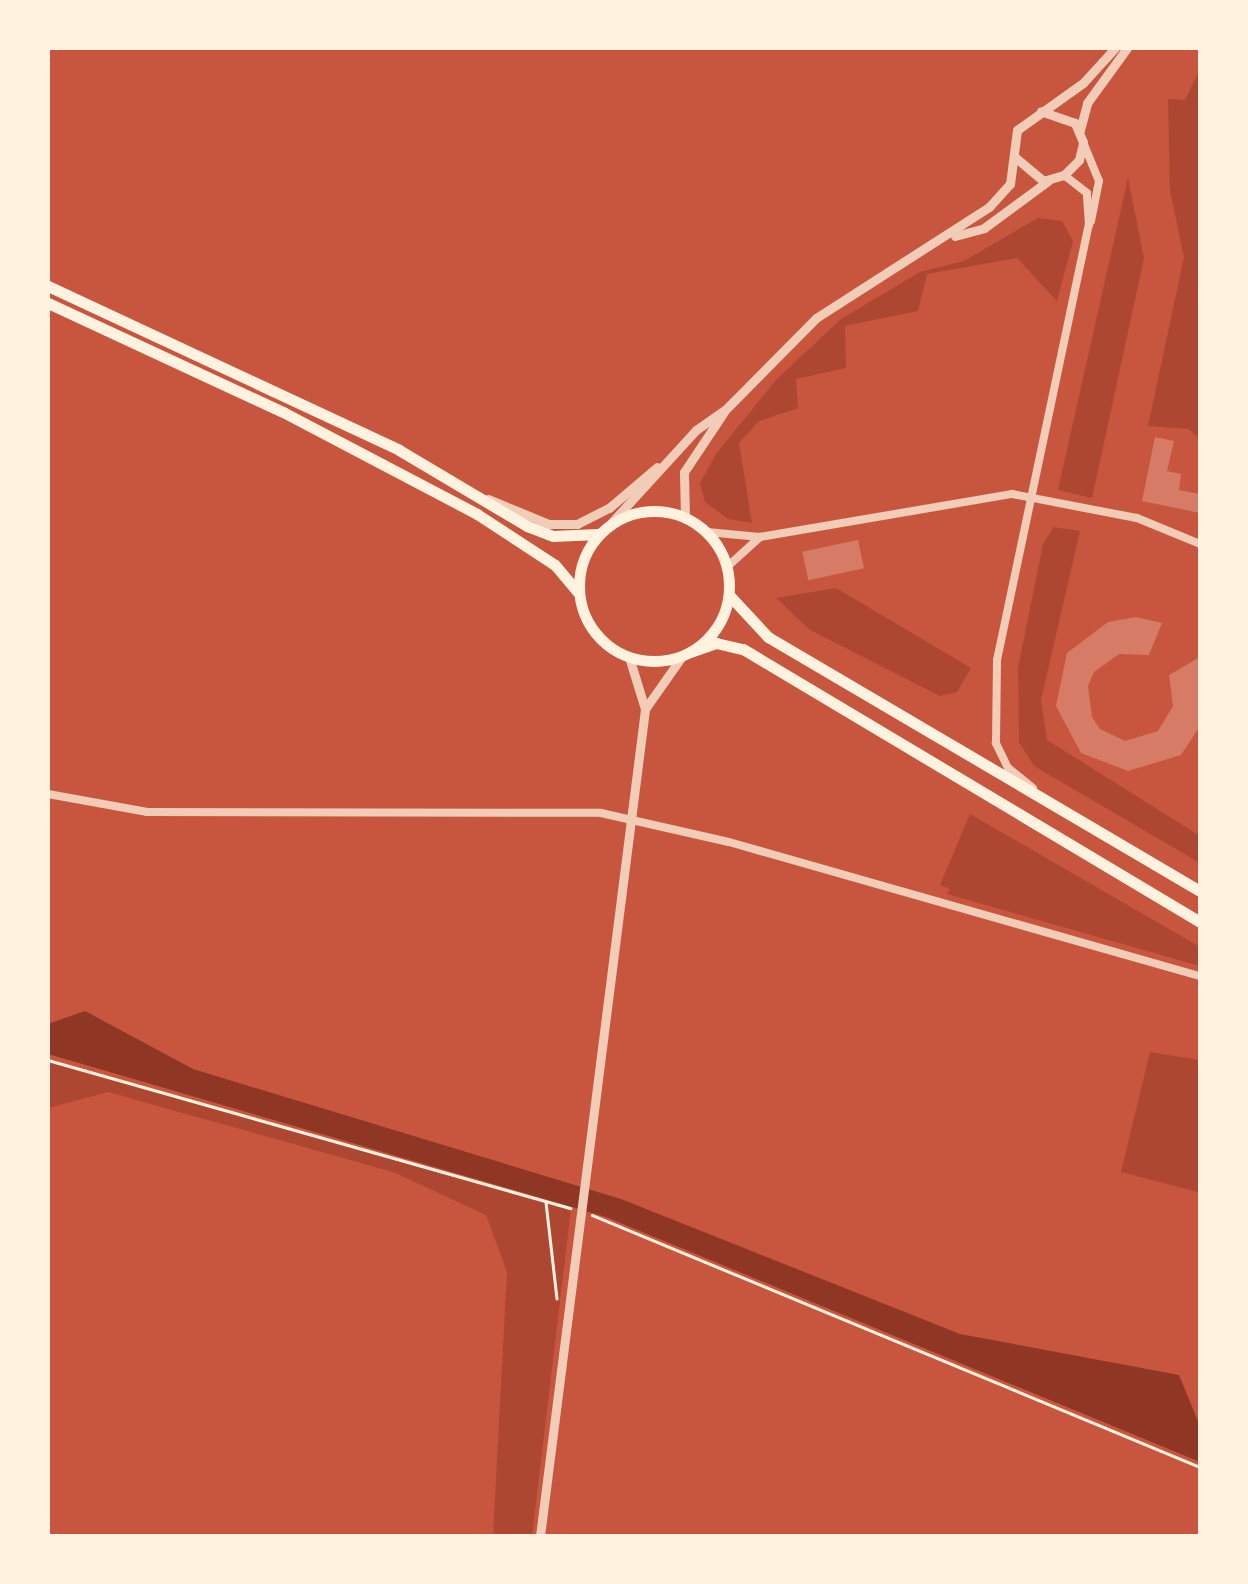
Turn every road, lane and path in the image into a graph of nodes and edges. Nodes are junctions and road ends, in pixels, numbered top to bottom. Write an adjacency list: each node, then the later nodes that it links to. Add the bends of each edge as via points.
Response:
1 (1115, 48): 3 (street, via 1083,83)
2 (1126, 48): 4 (street, via 1087,103)
3 (1041, 111): 4 (street, via 1061,113); 5 (street, via 1017,130)
4 (1081, 136): 6 (street, via 1079,160); 8 (street, via 1099,180 1098,208)
5 (1016, 158): 7 (street, via 1030,176); 9 (street, via 1003,194)
6 (1064, 175): 7 (street); 8 (street, via 1086,193)
7 (1050, 180): 9 (street, via 984,228)
8 (1089, 224): 15 (street)
9 (952, 236): 12 (street, via 843,297)
10 (48, 286): 14 (main road, via 236,370)
11 (48, 303): 23 (main road, via 284,412 478,514 555,565)
12 (725, 410): 13 (street); 16 (street, via 684,472)
13 (664, 462): 14 (street, via 609,508 577,524 549,524); 17 (street)
14 (479, 496): 19 (main road, via 553,536)
15 (1035, 496): 20 (street, via 1012,494); 21 (street, via 1137,518); 29 (street, via 1002,614 996,744 1008,768)
16 (685, 517): 17 (main road, via 647,510); 18 (main road)
17 (611, 523): 19 (main road)
18 (707, 532): 20 (street); 22 (main road)
19 (598, 534): 23 (main road, via 579,571)
20 (760, 537): 22 (street)
21 (1200, 544)
22 (727, 567): 24 (main road)
23 (578, 592): 26 (main road, via 594,632)
24 (729, 595): 25 (main road, via 716,628); 29 (main road, via 768,637)
25 (687, 654): 26 (main road, via 656,662); 27 (street); 32 (main road, via 716,643 743,649)
26 (628, 657): 27 (street)
27 (645, 709): 30 (street)
28 (48, 794): 30 (street, via 147,812 602,812)
29 (1068, 815): 31 (main road)
30 (627, 818): 33 (street); 36 (street)
31 (1200, 891)
32 (1200, 922)
33 (1200, 976)
34 (48, 1060): 35 (path)
35 (546, 1201): 36 (path, via 553,1289); 37 (path, via 702,1256)
36 (567, 1310): 38 (street)
37 (1200, 1467)
38 (540, 1536)

